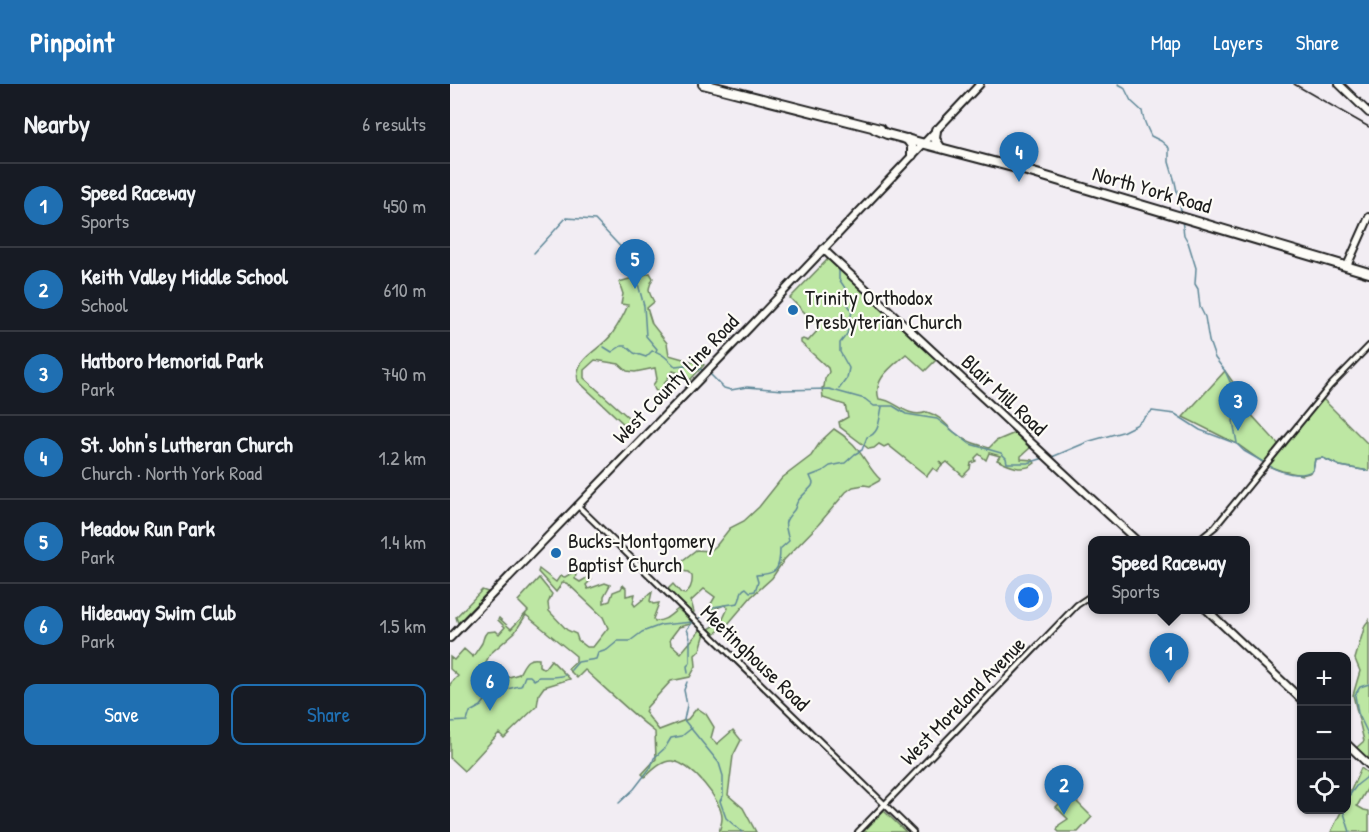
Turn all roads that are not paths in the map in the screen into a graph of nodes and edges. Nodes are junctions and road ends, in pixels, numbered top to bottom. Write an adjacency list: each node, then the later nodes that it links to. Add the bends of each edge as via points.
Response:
1 (703, 84): 5 (highway)
2 (980, 84): 6 (main road, West County Line Road)
3 (1339, 84): 4 (main road)
4 (1369, 113)
5 (875, 129): 7 (highway); 8 (highway)
6 (936, 130): 8 (main road, West County Line Road); 9 (highway, via 935,140)
7 (906, 138): 8 (highway); 10 (highway, via 911,142)
8 (924, 142): 9 (highway, North York Road); 10 (main road, West County Line Road)
9 (940, 147): 13 (highway, North York Road)
10 (912, 155): 12 (main road, West County Line Road)
11 (1369, 217): 13 (main road)
12 (823, 249): 16 (main road, West County Line Road); 17 (main road, Blair Mill Road)
13 (1347, 266): 14 (highway, North York Road)
14 (1369, 273)
15 (1369, 346): 18 (street, via 1330,386)
16 (577, 506): 21 (main road, West County Line Road); 25 (street, Meetinghouse Road)
17 (1132, 536)
18 (1204, 536)
19 (1088, 598): 25 (street, West Moreland Avenue)
20 (1212, 614): 22 (main road)
21 (450, 638)
22 (1297, 695)
23 (1351, 747): 24 (main road)
24 (1369, 764)
25 (884, 805): 26 (street, West Moreland Avenue); 27 (street, Meetinghouse Road)
26 (858, 832)
27 (913, 832)

